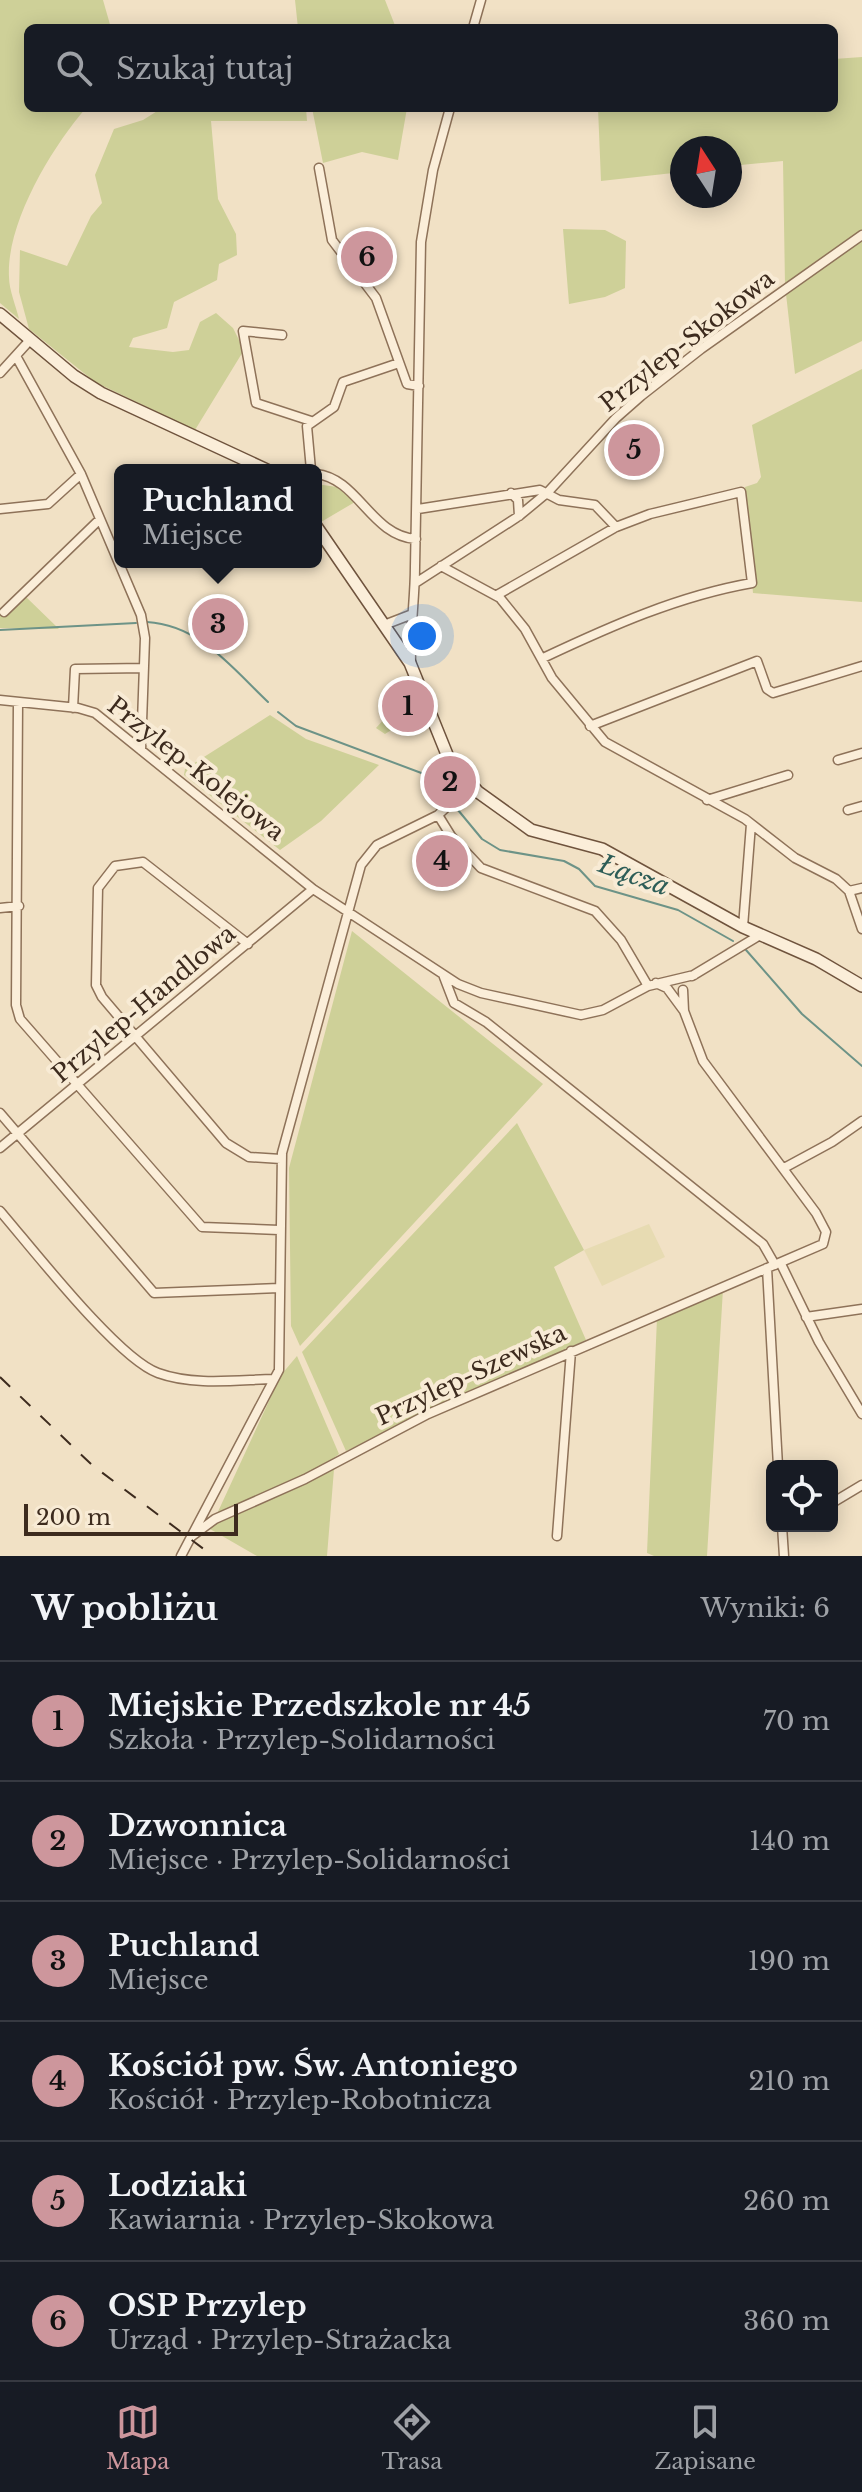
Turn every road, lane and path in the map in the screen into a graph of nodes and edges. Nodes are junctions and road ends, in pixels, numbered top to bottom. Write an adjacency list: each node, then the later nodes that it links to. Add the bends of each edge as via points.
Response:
1 (481, 0): 2 (street)
2 (474, 24)
3 (449, 112): 12 (street, via 421,242)
4 (319, 168): 10 (street, via 332,240 376,298)
5 (862, 235): 18 (street, Przylep-Skokowa, via 641,396)
6 (0, 314): 8 (main road)
7 (282, 335): 13 (street, via 243,331 256,403)
8 (30, 340): 9 (street); 14 (main road, via 101,393)
9 (16, 356): 11 (street); 16 (street)
10 (399, 363): 12 (street, via 407,384); 13 (street, via 344,381 334,407)
11 (0, 373)
12 (419, 386): 21 (street)
13 (311, 421): 15 (street, via 306,431)
14 (254, 464)
15 (310, 464)
16 (81, 474): 20 (street, via 48,504); 23 (street)
17 (322, 475): 26 (street, via 347,490 392,534)
18 (548, 492): 19 (street); 22 (street, Przylep-Skokowa); 24 (street, via 559,500 595,505)
19 (511, 493): 21 (street); 22 (street, via 518,500)
20 (0, 509)
21 (418, 509): 26 (street)
22 (519, 516): 30 (street, Przylep-Skokowa)
23 (100, 519): 27 (street); 33 (street)
24 (616, 527): 32 (street); 36 (street, via 741,492 752,583 701,592)
25 (322, 535): 35 (main road)
26 (416, 539): 28 (street)
27 (114, 552)
28 (415, 567): 30 (street); 31 (street)
29 (121, 568): 39 (street, via 141,615)
30 (436, 568): 31 (street, Przylep-Skokowa); 32 (street)
31 (417, 582): 34 (street)
32 (497, 595): 36 (street)
33 (4, 612)
34 (410, 615): 35 (street); 37 (street)
35 (384, 625): 37 (main road)
36 (543, 658): 43 (street)
37 (410, 663): 48 (main road, via 448,757)
38 (862, 666): 43 (street, via 773,693 757,661)
39 (144, 668): 42 (street, via 75,669); 44 (street)
40 (0, 700): 41 (street, Przylep-Kolejowa)
41 (18, 703): 42 (street, Przylep-Kolejowa); 57 (street)
42 (73, 708): 44 (street, Przylep-Kolejowa, via 95,713)
43 (590, 726): 49 (street, via 611,746)
44 (141, 750): 55 (street, Przylep-Kolejowa)
45 (862, 753): 46 (street)
46 (838, 760)
47 (788, 775): 49 (street)
48 (470, 785): 52 (street); 60 (main road, via 517,823 602,849)
49 (707, 800): 53 (street)
50 (862, 806): 51 (street)
51 (848, 810)
52 (438, 815): 59 (street, via 368,853); 66 (street, via 481,868 595,911)
53 (751, 824): 56 (street); 60 (street)
54 (862, 888): 56 (street)
55 (313, 889): 59 (street, Przylep-Kolejowa); 63 (street, Przylep-Handlowa)
56 (849, 891): 61 (street)
57 (19, 906): 58 (street); 69 (street, via 20,1019)
58 (0, 908)
59 (348, 915): 64 (street); 74 (street)
60 (743, 927): 62 (main road)
61 (862, 929)
62 (760, 935): 65 (main road); 67 (street)
63 (248, 944): 68 (street, Przylep-Handlowa); 68 (street, via 143,862 115,866 98,888 96,985)
64 (443, 976): 66 (street, via 481,993 589,1014); 78 (street, via 454,1003 486,1022 763,1244)
65 (860, 979)
66 (652, 984): 67 (street)
67 (675, 986): 75 (street, via 703,1061)
68 (136, 1036): 69 (street, Przylep-Handlowa); 74 (street, via 226,1143 249,1157)
69 (76, 1085): 72 (street, Przylep-Handlowa); 77 (street, via 202,1227)
70 (0, 1113): 72 (street)
71 (862, 1121): 75 (street)
72 (20, 1133): 73 (street, Przylep-Handlowa); 79 (street, via 154,1293)
73 (0, 1148)
74 (281, 1159): 77 (street)
75 (784, 1168): 78 (street, Przylep-Szewska, via 824,1227 826,1239 814,1250)
76 (0, 1211): 83 (street, via 144,1368 201,1381)
77 (279, 1230): 79 (street)
78 (774, 1266): 81 (street); 82 (street, Przylep-Szewska); 85 (street)
79 (279, 1288): 83 (street, via 279,1370)
80 (862, 1309): 81 (street)
81 (806, 1317): 84 (street)
82 (571, 1351): 89 (street, Przylep-Szewska, via 428,1414 215,1519); 90 (street)
83 (274, 1379): 89 (street)
84 (862, 1414)
85 (778, 1460)
86 (862, 1485): 87 (street)
87 (838, 1499)
88 (783, 1532): 92 (street)
89 (192, 1536): 91 (street)
90 (557, 1536)
91 (181, 1556)
92 (784, 1556)

